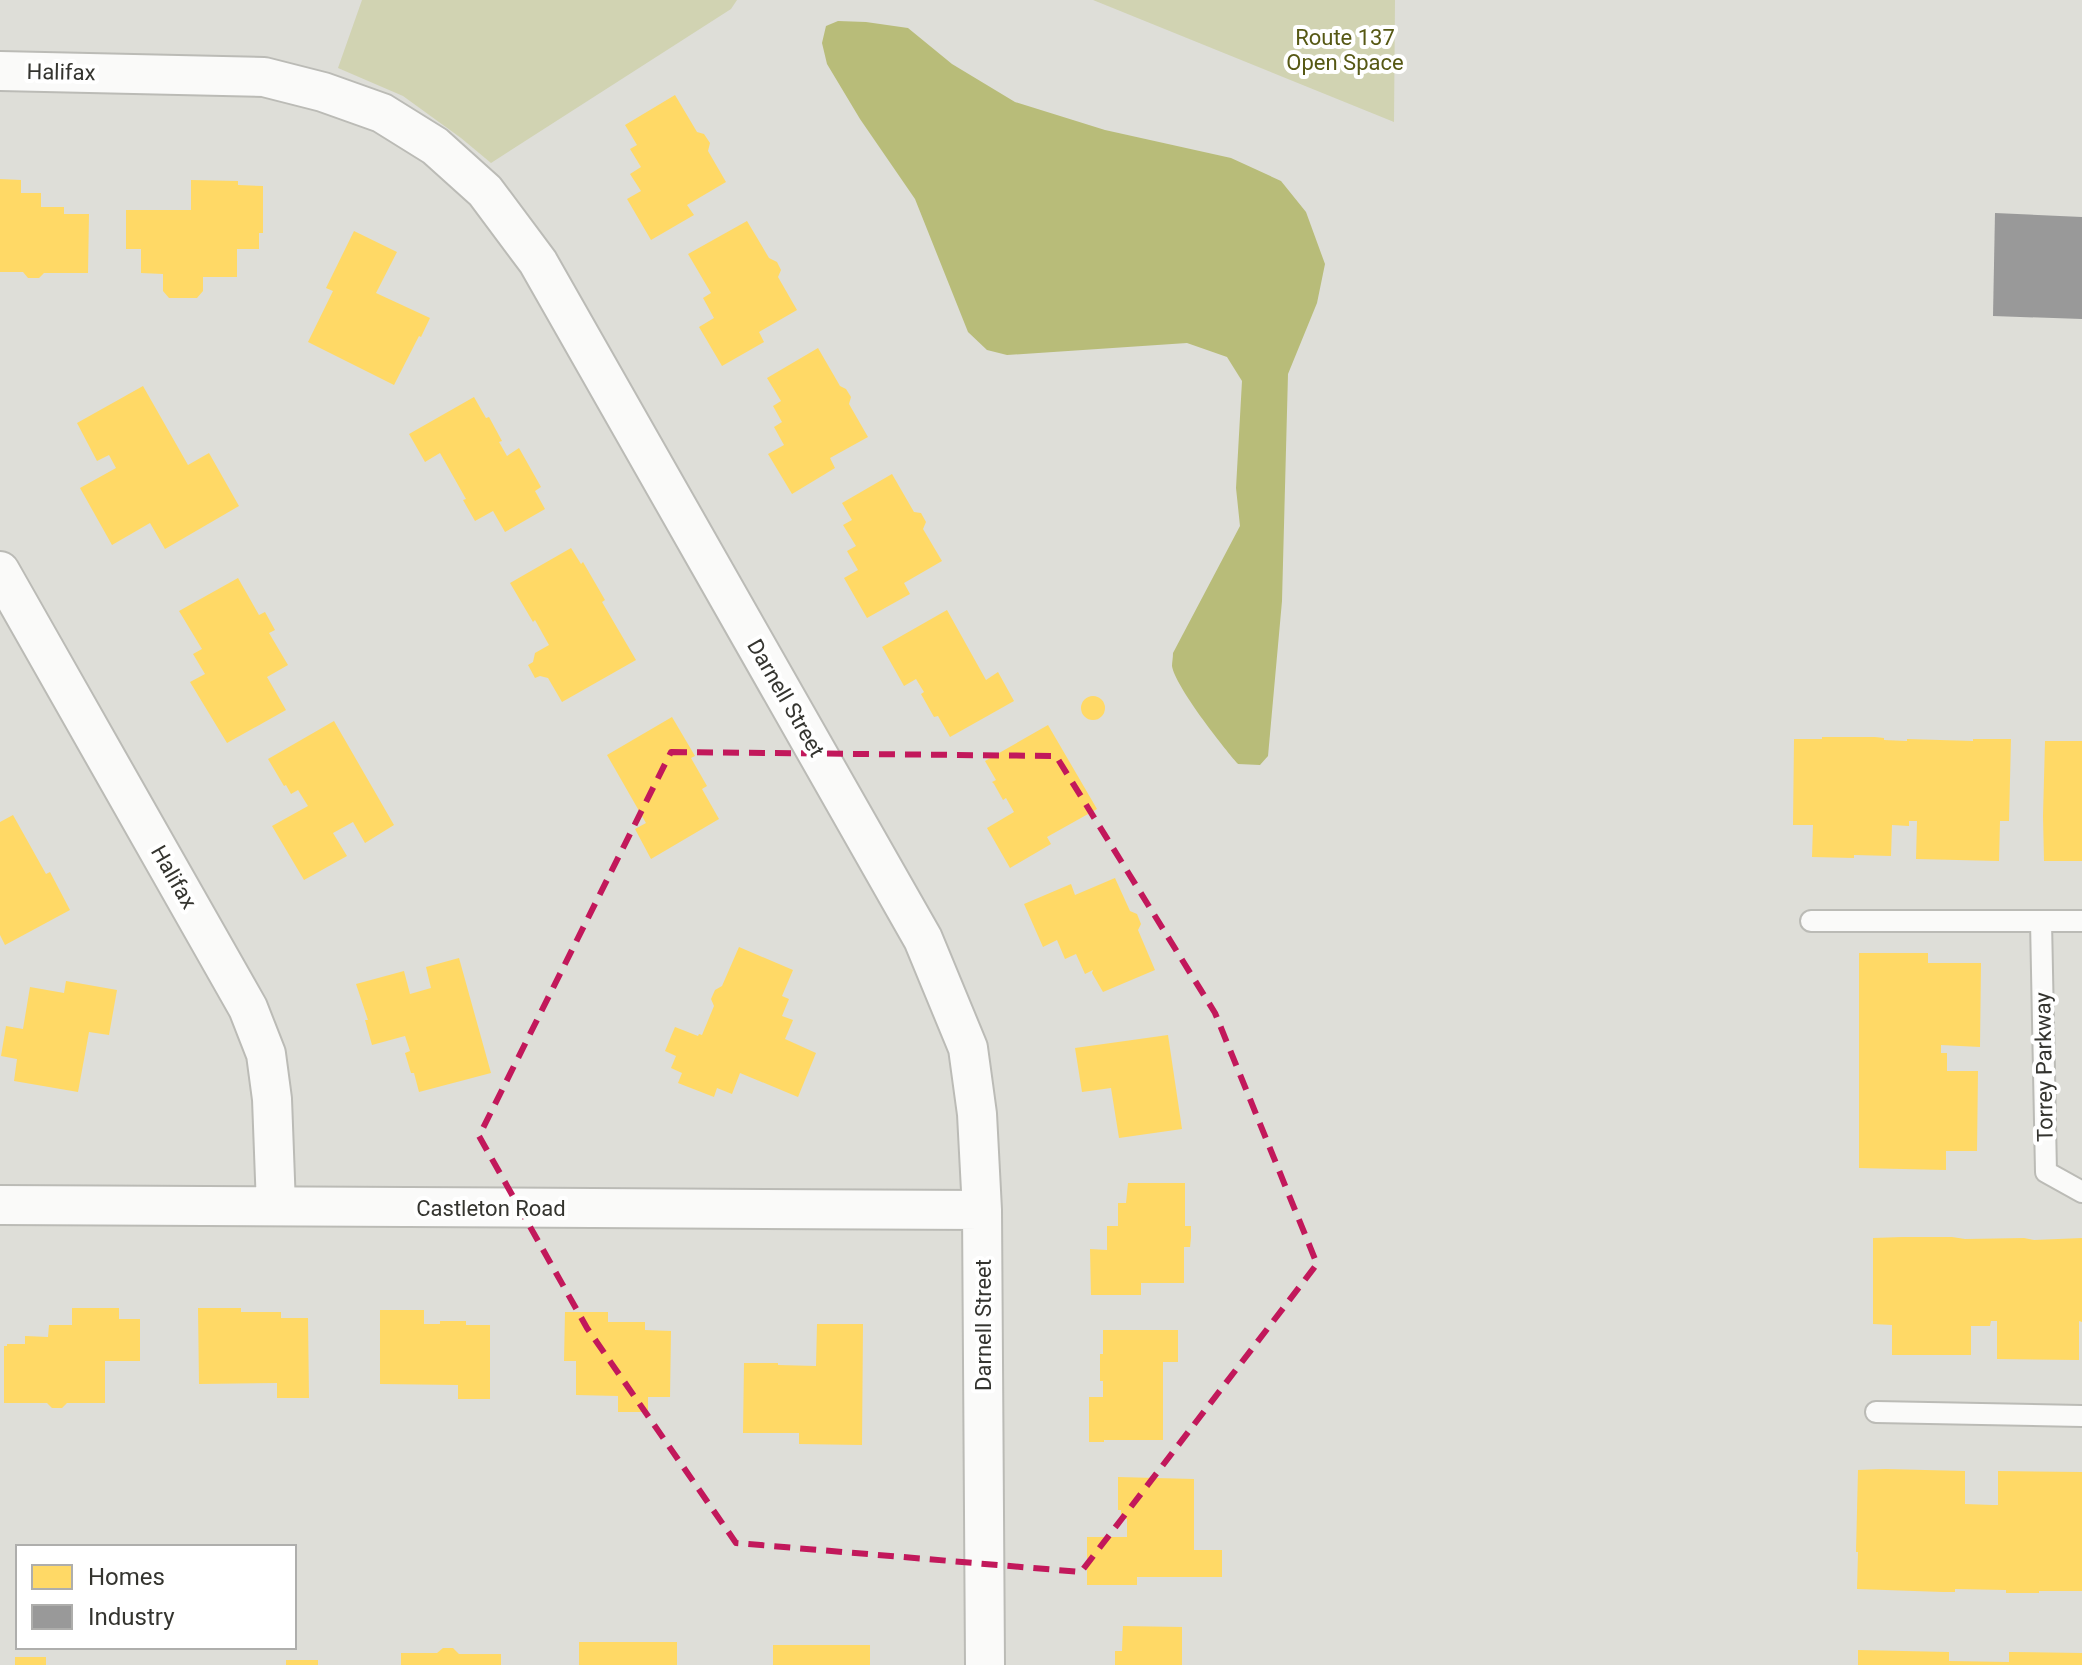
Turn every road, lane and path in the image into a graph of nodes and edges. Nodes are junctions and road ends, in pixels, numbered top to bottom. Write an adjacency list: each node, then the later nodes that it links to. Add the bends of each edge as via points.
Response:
1 (0, 71): 2 (street, Halifax)
2 (122, 74): 10 (street, Darnell Street, via 264,77 323,92 382,113 435,146 485,191 546,276 923,939 968,1048)
3 (0, 571): 9 (street, Halifax, via 248,1008 266,1054)
4 (1811, 921): 5 (lane)
5 (2041, 921): 6 (lane); 7 (lane, Torrey Parkway, via 2046,1172)
6 (2082, 921)
7 (2082, 1192)
8 (0, 1205): 9 (street, Castleton Road)
9 (276, 1206): 10 (street, Castleton Road)
10 (982, 1210): 13 (street, Darnell Street)
11 (1876, 1412): 12 (lane)
12 (2082, 1416)
13 (985, 1651)

